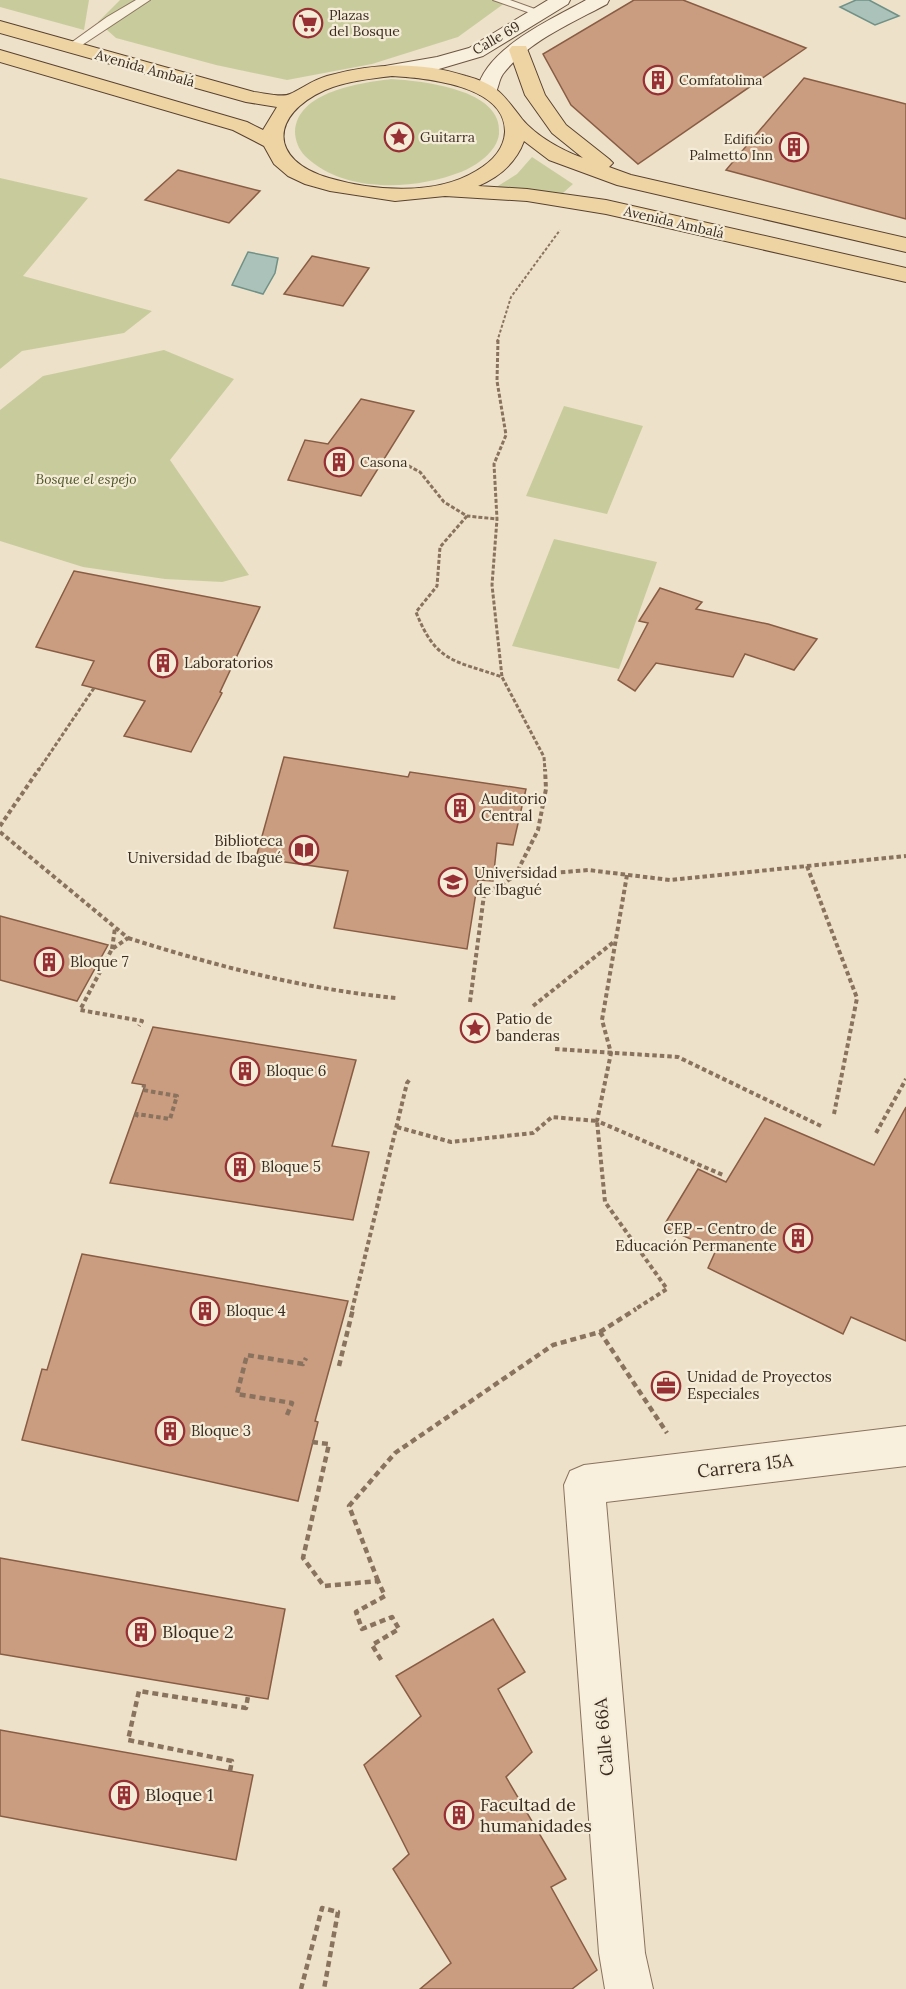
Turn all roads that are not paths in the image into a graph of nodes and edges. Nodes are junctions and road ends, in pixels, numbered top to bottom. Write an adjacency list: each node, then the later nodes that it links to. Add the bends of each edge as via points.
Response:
1 (144, 0): 7 (lane)
2 (499, 0): 5 (lane)
3 (561, 0): 5 (street, Calle 69)
4 (600, 0): 8 (street, Calle 69)
5 (540, 13): 10 (street, Calle 69, via 476,52 439,63)
6 (0, 27): 7 (main road, Avenida Ambalá)
7 (72, 47): 12 (main road, Avenida Ambalá, via 253,98)
8 (519, 50): 11 (street, Calle 69, via 490,78); 15 (main road, via 535,95 559,129)
9 (0, 56): 14 (main road, Avenida Ambalá, via 230,123)
10 (392, 70): 11 (main road, via 438,75); 12 (main road, via 326,83)
11 (487, 91): 13 (main road, Avenida Ambalá, via 506,107)
12 (291, 102): 14 (main road, via 273,129)
13 (516, 125): 15 (main road, Avenida Ambalá, via 556,156); 16 (main road, via 514,145 499,164 474,180)
14 (273, 143): 16 (main road, via 284,162 297,173 326,184 361,193)
15 (625, 180): 17 (main road, Avenida Ambalá)
16 (440, 191): 18 (main road, Avenida Ambalá, via 527,195 606,207)
17 (906, 245)
18 (906, 275)
19 (906, 1446): 20 (street, Carrera 15A)
20 (584, 1485): 21 (street, Calle 66A, via 621,1942)
21 (629, 1989)

